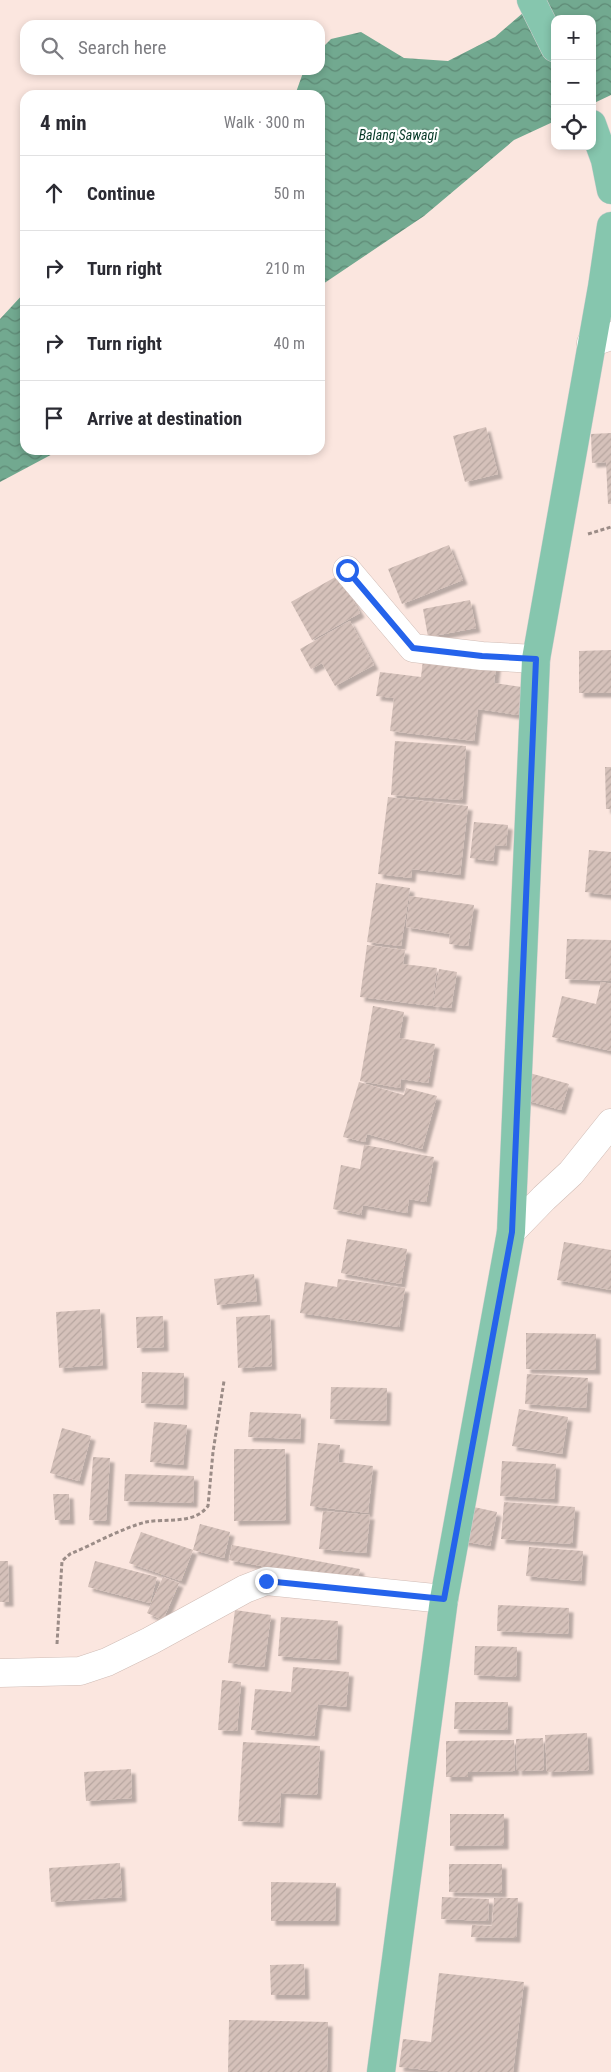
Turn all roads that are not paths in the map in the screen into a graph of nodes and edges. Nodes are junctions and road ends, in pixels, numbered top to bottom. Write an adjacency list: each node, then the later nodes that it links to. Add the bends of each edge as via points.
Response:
1 (531, 0): 2 (main road)
2 (551, 40)
3 (596, 134): 4 (main road)
4 (611, 190)
5 (611, 226): 6 (main road, via 602,287)
6 (601, 339): 8 (main road)
7 (347, 570): 8 (street, via 413,648)
8 (536, 659): 10 (main road)
9 (611, 1123): 10 (street, via 571,1173)
10 (512, 1232): 11 (main road)
11 (444, 1599): 12 (street, via 266,1581 107,1662 80,1671); 13 (main road)
12 (0, 1673)
13 (380, 2072)

